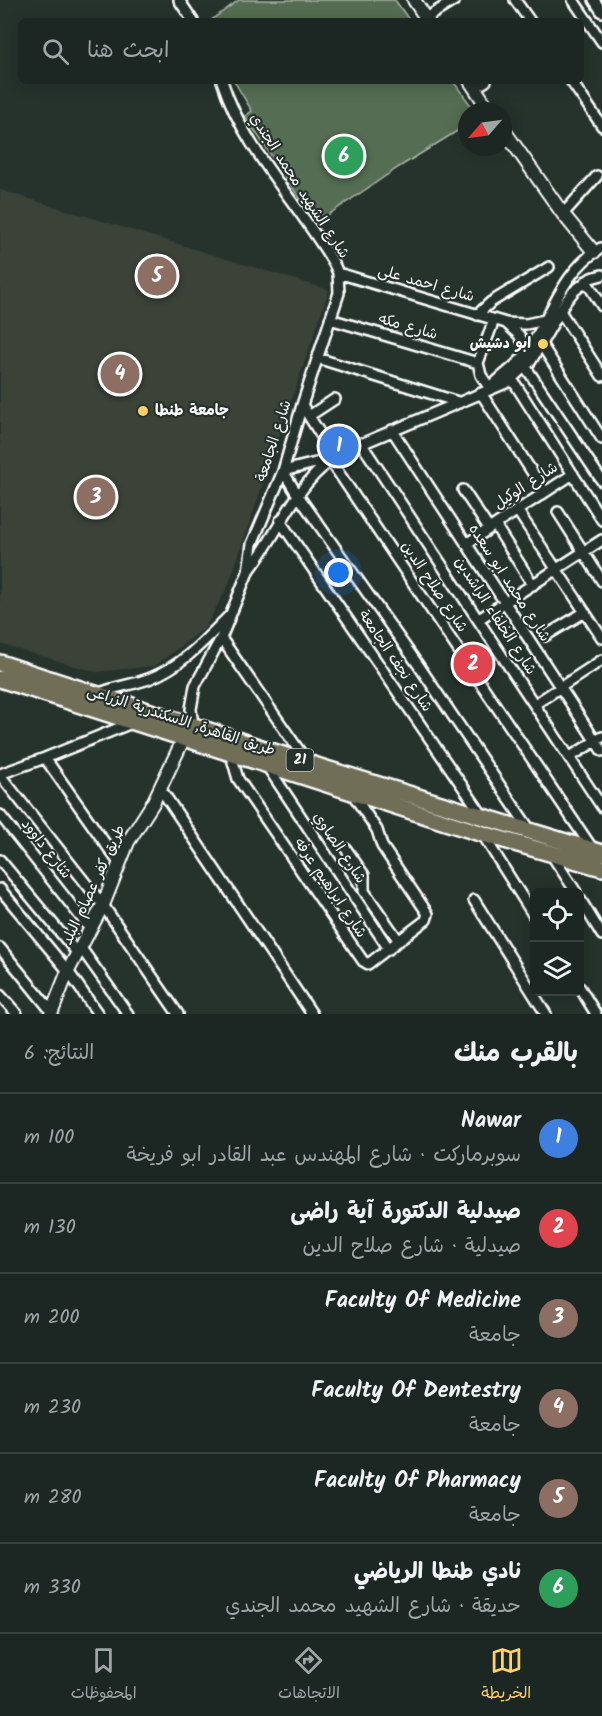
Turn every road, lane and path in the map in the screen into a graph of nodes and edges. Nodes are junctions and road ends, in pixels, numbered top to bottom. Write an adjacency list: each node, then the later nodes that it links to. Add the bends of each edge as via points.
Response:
1 (180, 0): 8 (street)
2 (414, 0): 9 (street)
3 (455, 0): 10 (street)
4 (515, 0): 11 (street)
5 (573, 0): 12 (street)
6 (594, 0): 7 (street)
7 (602, 12)
8 (191, 18)
9 (426, 18)
10 (428, 18)
11 (528, 18)
12 (602, 42)
13 (223, 84): 23 (street, شارع الشهيد محمد الجندي, via 240,126)
14 (573, 84): 17 (street)
15 (472, 85): 16 (street)
16 (484, 102)
17 (602, 126)
18 (512, 142): 20 (street)
19 (597, 176): 20 (street)
20 (563, 214): 21 (street)
21 (597, 253): 24 (street, via 586,266); 26 (street)
22 (549, 267): 30 (street, via 491,302)
23 (338, 273): 30 (street, شارع احمد على); 31 (street, شارع الجامعة, via 339,293)
24 (601, 275): 25 (street)
25 (586, 281): 27 (street); 28 (street)
26 (566, 284): 27 (street, via 573,284); 33 (street)
27 (574, 291): 29 (street)
28 (602, 306)
29 (560, 311): 35 (street); 40 (street)
30 (477, 315): 32 (street, شارع احمد على)
31 (330, 319): 37 (street, شارع الجامعة); 38 (street, شارع مكه)
32 (494, 320): 34 (street, شارع احمد على); 38 (street)
33 (545, 320): 34 (street, شارع احمد على); 36 (street)
34 (506, 323): 36 (street)
35 (540, 344): 39 (street); 48 (street)
36 (528, 351): 42 (street)
37 (317, 358): 44 (street); 45 (street, شارع الجامعة)
38 (478, 363): 42 (street)
39 (525, 366): 41 (street); 53 (street)
40 (602, 376)
41 (512, 379): 42 (street); 52 (street)
42 (485, 391): 44 (street); 55 (street)
43 (335, 399): 46 (street)
44 (458, 402): 47 (street)
45 (302, 405): 46 (street, شارع صلاح الدين); 51 (street, شارع الجامعة)
46 (309, 416): 50 (street, شارع صلاح الدين)
47 (392, 430): 49 (street); 63 (street, شارع محمد ابو سعده)
48 (602, 439)
49 (361, 443): 50 (street); 72 (street, شارع الخلفاء الراشدين)
50 (332, 458): 51 (street); 56 (street); 100 (street, شارع صلاح الدين)
51 (283, 471): 56 (street); 66 (street, شارع الجامعة, via 252,544)
52 (573, 474): 55 (street, شارع الوكيل); 59 (street)
53 (602, 481)
54 (463, 490): 61 (street)
55 (545, 492): 57 (street, شارع الوكيل)
56 (297, 494): 60 (street); 97 (street)
57 (517, 510): 61 (street, شارع الوكيل); 65 (street)
58 (558, 512): 64 (street)
59 (602, 520)
60 (280, 521): 66 (street); 96 (street, شارع نجف الجامعة)
61 (492, 527): 63 (street, شارع الوكيل); 68 (street)
62 (602, 540): 64 (street)
63 (466, 544): 69 (street, شارع محمد ابو سعده)
64 (584, 552): 65 (street); 67 (street)
65 (557, 570): 68 (street); 70 (street)
66 (248, 572): 71 (street, شارع الجامعة)
67 (602, 581)
68 (533, 585): 69 (street)
69 (504, 603): 72 (street); 79 (street, شارع محمد ابو سعده)
70 (585, 612): 73 (street); 75 (street)
71 (230, 616): 74 (street, شارع الجامعة); 80 (street, شارع الجامعة, via 199,647 166,671)
72 (479, 619): 81 (street, شارع الخلفاء الراشدين)
73 (545, 636)
74 (221, 638): 83 (street, شارع الجامعة, via 192,694); 89 (street)
75 (602, 638)
76 (0, 663): 80 (highway, طريق القاهرة, الاسكندرية الزراعى / 21)
77 (600, 664): 79 (street)
78 (0, 679): 82 (highway, طريق القاهرة, الاسكندرية الزراعى / 21)
79 (560, 688): 81 (street); 84 (street, شارع محمد ابو سعده)
80 (98, 694): 83 (highway, طريق القاهرة, الاسكندرية الزراعى / 21)
81 (535, 704): 87 (street, شارع الخلفاء الراشدين)
82 (134, 722): 83 (highway, طريق القاهرة, الاسكندرية الزراعى / 21); 88 (street)
83 (189, 732): 86 (highway, طريق القاهرة, الاسكندرية الزراعى / 21); 89 (highway, طريق القاهرة, الاسكندرية الزراعى / 21); 92 (street, طريق كفر عصام البلد)
84 (599, 739): 85 (street, شارع محمد ابو سعده); 87 (street)
85 (602, 751)
86 (234, 753): 90 (highway, طريق القاهرة, الاسكندرية الزراعى / 21); 115 (street, شارع ابراهيم عرفه, via 238,779 363,962 371,963)
87 (570, 757): 94 (street, شارع الخلفاء الراشدين)
88 (45, 758): 91 (street); 103 (street)
89 (308, 763): 96 (highway, طريق القاهرة, الاسكندرية الزراعى / 21)
90 (265, 764): 93 (highway, طريق القاهرة, الاسكندرية الزراعى / 21); 115 (street, شارع الصاوي)
91 (1, 771): 108 (street)
92 (160, 788): 103 (street, طريق كفر عصام البلد); 125 (street)
93 (351, 791): 98 (highway, طريق القاهرة, الاسكندرية الزراعى / 21); 113 (street, شارع ابراهيم عرفه, via 377,830 382,846 427,911 426,920)
94 (602, 807)
95 (0, 815): 111 (street, شارع داوود)
96 (484, 818): 97 (highway, طريق القاهرة, الاسكندرية الزراعى / 21)
97 (531, 832): 100 (highway, طريق القاهرة, الاسكندرية الزراعى / 21)
98 (483, 834): 101 (highway, طريق القاهرة, الاسكندرية الزراعى / 21); 110 (street)
99 (346, 849): 113 (street, via 363,875 364,891)
100 (598, 852)
101 (551, 854): 104 (highway, طريق القاهرة, الاسكندرية الزراعى / 21); 105 (street)
102 (0, 860): 116 (street)
103 (119, 863): 108 (street, طريق كفر عصام البلد)
104 (602, 868)
105 (573, 888)
106 (0, 889): 117 (street)
107 (474, 900): 126 (street)
108 (104, 905): 111 (street, طريق كفر عصام البلد); 124 (street)
109 (584, 907): 112 (street)
110 (530, 910)
111 (91, 930): 116 (street, طريق كفر عصام البلد)
112 (602, 935)
113 (399, 941): 115 (street, شارع ابراهيم عرفه)
114 (0, 949): 120 (street)
115 (388, 949)
116 (79, 951): 117 (street, طريق كفر عصام البلد); 123 (street)
117 (68, 971): 120 (street, طريق كفر عصام البلد); 122 (street)
118 (0, 995): 121 (street)
119 (584, 996): 127 (street)
120 (51, 1013)
121 (17, 1014)
122 (98, 1014)
123 (128, 1014)
124 (177, 1014)
125 (312, 1014)
126 (546, 1014)
127 (596, 1014)

